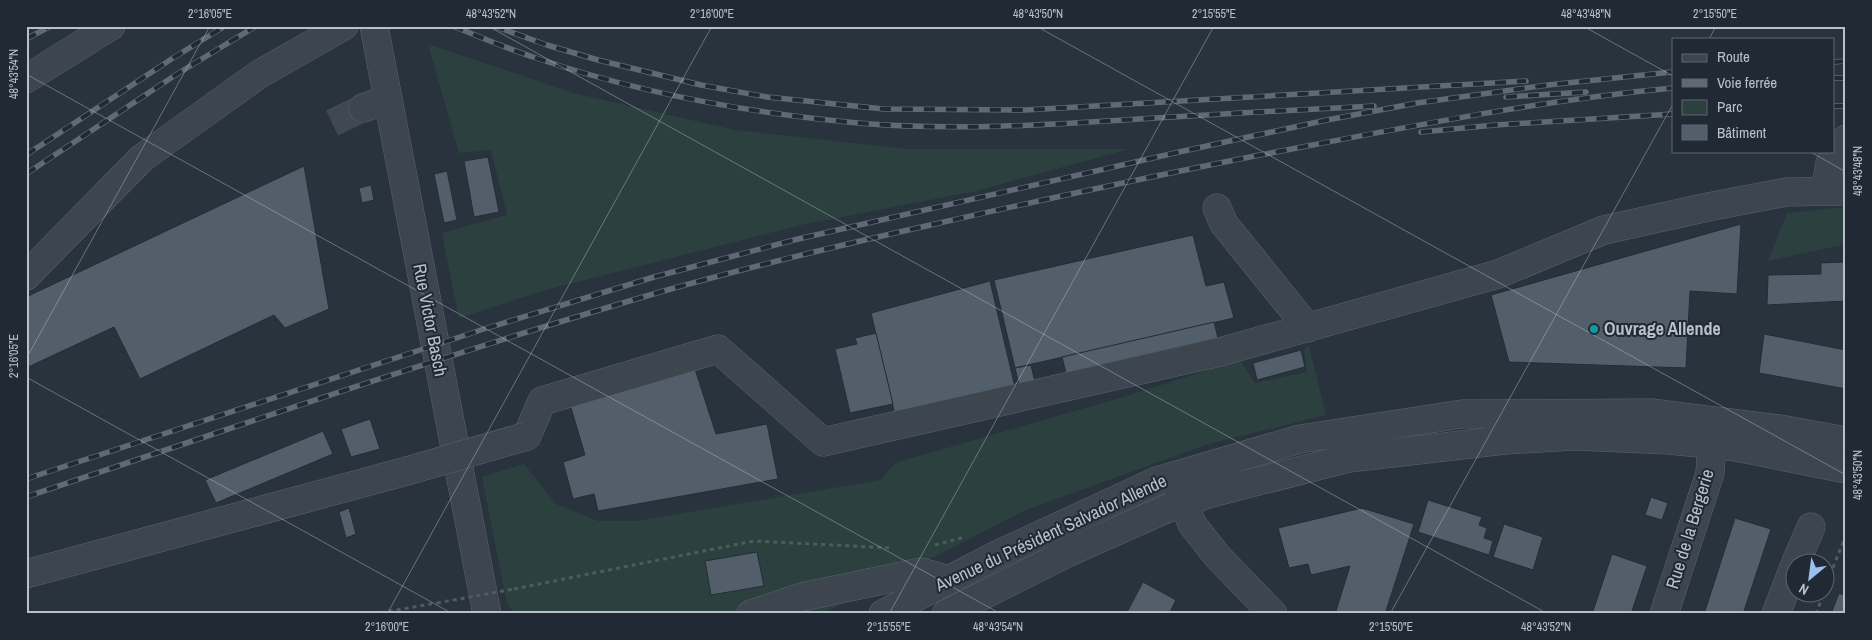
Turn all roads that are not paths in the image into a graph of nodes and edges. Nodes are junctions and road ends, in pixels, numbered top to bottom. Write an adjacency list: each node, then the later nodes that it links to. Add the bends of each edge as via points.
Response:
1 (111, 26): 4 (street)
2 (344, 26): 8 (street, via 258,75 142,158)
3 (374, 26): 21 (street, Rue Victor Basch, via 376,103)
4 (26, 78)
5 (1846, 139): 6 (street, via 1830,163)
6 (1835, 191): 9 (street, via 1787,192 1604,230 1498,274)
7 (1217, 208): 9 (street, via 1224,224)
8 (26, 276)
9 (1308, 328): 17 (street, bridge, via 1220,352 822,442 718,349 542,401 527,436)
10 (1846, 441): 13 (street, Avenue du Président Salvador Allende, via 1651,413 1462,414 1300,439)
11 (1712, 444): 12 (street, Avenue du Président Salvador Allende); 14 (street, Avenue du Président Salvador Allende, via 1574,436 1505,440 1349,458 1208,494); 25 (street, Rue de la Bergerie, via 1710,473)
12 (1846, 469)
13 (1174, 476): 14 (street); 18 (street, Avenue du Président Salvador Allende, via 1094,510)
14 (1185, 508): 23 (street, Avenue du Président Salvador Allende, via 1150,515); 24 (street, via 1192,524 1218,557)
15 (1811, 527): 16 (street)
16 (1800, 552)
17 (26, 574)
18 (949, 580): 20 (street, via 921,572); 22 (street, Avenue du Président Salvador Allende)
19 (1784, 594): 26 (street)
20 (746, 608)
21 (487, 614)
22 (883, 614)
23 (946, 614)
24 (1273, 614)
25 (1664, 614)
26 (1776, 614)

